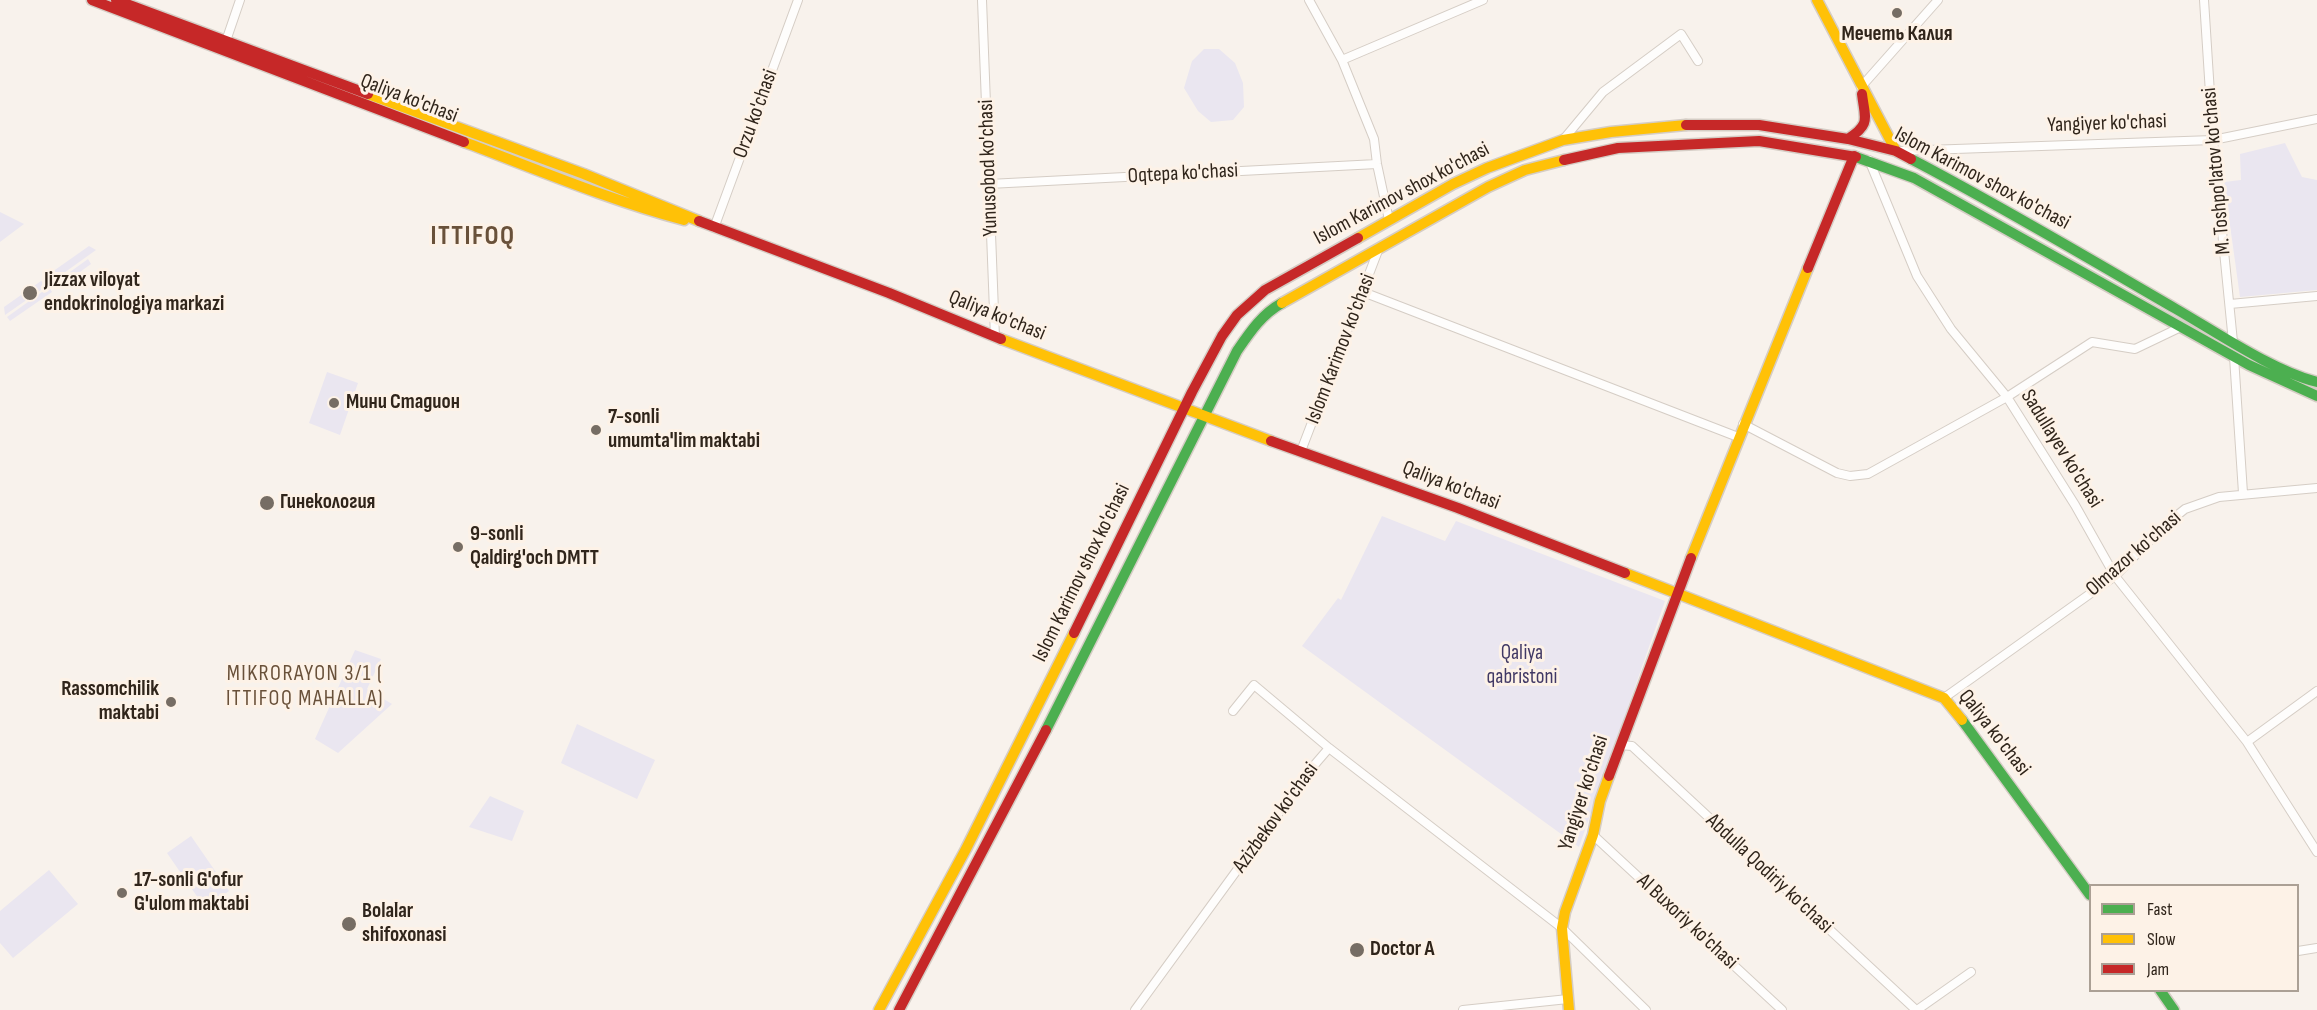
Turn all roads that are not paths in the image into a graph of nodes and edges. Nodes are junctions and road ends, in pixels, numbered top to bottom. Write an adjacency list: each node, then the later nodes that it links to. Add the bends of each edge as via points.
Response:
1 (92, 0): 27 (main road, Qaliya ko'chasi, via 578,185)
2 (117, 0): 11 (main road, Qaliya ko'chasi)
3 (240, 0): 11 (street)
4 (798, 0): 27 (street, Orzu ko'chasi)
5 (982, 0): 25 (street, Yunusobod ko'chasi)
6 (1309, 0): 12 (street)
7 (1483, 0): 12 (street)
8 (1817, 0): 14 (main road)
9 (1938, 0): 14 (street)
10 (2204, 0): 19 (street, M. Toshpo'latov ko'chasi)
11 (226, 41): 27 (main road, Qaliya ko'chasi, via 573,170)
12 (1342, 60): 24 (street, via 1374,139)
13 (1698, 61): 18 (street, via 1681,34 1603,92)
14 (1861, 87): 17 (main road, via 1865,121 1862,130); 21 (main road)
15 (2317, 119): 19 (street, Yangiyer ko'chasi)
16 (1611, 132): 17 (main road, Islom Karimov shox ko'chasi, via 1686,125 1760,125); 18 (main road, Islom Karimov shox ko'chasi); 20 (main road, via 1608,141)
17 (1848, 139): 21 (main road, Islom Karimov shox ko'chasi)
18 (1563, 140): 26 (main road, Islom Karimov shox ko'chasi, via 1487,168)
19 (2213, 140): 21 (street, Yangiyer ko'chasi); 33 (street, M. Toshpo'latov ko'chasi)
20 (1614, 149): 22 (main road, Islom Karimov shox ko'chasi, via 1759,141); 28 (main road, Islom Karimov shox ko'chasi, via 1525,170)
21 (1896, 151): 29 (main road, Islom Karimov shox ko'chasi)
22 (1854, 156): 23 (main road, Islom Karimov shox ko'chasi); 43 (main road, Yangiyer ko'chasi)
23 (1869, 160): 30 (main road, Islom Karimov shox ko'chasi, via 1914,178); 40 (street, Sadullayev ko'chasi, via 1917,276 1951,329)
24 (1377, 164): 25 (street, Oqtepa ko'chasi); 26 (street)
25 (989, 184): 35 (street, Yunusobod ko'chasi)
26 (1389, 220): 41 (main road, Islom Karimov shox ko'chasi, via 1255,298 1222,336)
27 (714, 228): 35 (main road, Qaliya ko'chasi)
28 (1380, 246): 31 (street, Islom Karimov ko'chasi); 42 (main road, Islom Karimov shox ko'chasi, via 1269,310 1237,351)
29 (2120, 277): 30 (main road); 36 (main road, Islom Karimov shox ko'chasi)
30 (2113, 289): 34 (main road, Islom Karimov shox ko'chasi)
31 (1363, 292): 44 (street); 45 (street, Islom Karimov ko'chasi)
32 (2317, 296): 33 (street)
33 (2230, 304): 36 (street, M. Toshpo'latov ko'chasi)
34 (2181, 327): 37 (main road, Islom Karimov shox ko'chasi); 40 (street, via 2135,349 2092,342)
35 (995, 337): 41 (main road, Qaliya ko'chasi)
36 (2233, 342): 38 (main road, Islom Karimov shox ko'chasi)
37 (2234, 357): 39 (main road, Islom Karimov shox ko'chasi); 47 (street)
38 (2317, 382)
39 (2317, 396)
40 (2007, 397): 43 (street, via 1880,469 1850,476); 48 (street, Sadullayev ko'chasi)
41 (1185, 408): 42 (main road, Qaliya ko'chasi); 59 (main road, Islom Karimov shox ko'chasi)
42 (1203, 416): 45 (main road, Qaliya ko'chasi); 60 (main road, Islom Karimov shox ko'chasi)
43 (1743, 424): 44 (main road, Yangiyer ko'chasi)
44 (1738, 437): 49 (main road, Yangiyer ko'chasi)
45 (1301, 451): 49 (main road, Qaliya ko'chasi)
46 (2317, 488): 47 (street, Olmazor ko'chasi)
47 (2243, 493): 48 (street, Olmazor ko'chasi, via 2207,499 2185,509)
48 (2115, 576): 51 (street, Olmazor ko'chasi); 53 (street, Sadullayev ko'chasi)
49 (1675, 594): 51 (main road, Qaliya ko'chasi); 54 (main road, Yangiyer ko'chasi)
50 (2317, 691): 53 (street)
51 (1944, 698): 58 (main road, Qaliya ko'chasi)
52 (1233, 711): 55 (street, via 1254,685)
53 (2247, 742): 57 (street, Sadullayev ko'chasi)
54 (1620, 746): 56 (main road, Yangiyer ko'chasi, via 1600,801); 73 (street, Abdulla Qodiriy ko'chasi, via 1632,746)
55 (1329, 748): 61 (street, Azizbekov ko'chasi); 69 (street, Azizbekov ko'chasi)
56 (1593, 835): 61 (main road, Yangiyer ko'chasi); 72 (street, Al Buxoriy ko'chasi)
57 (2317, 852)
58 (2089, 892)
59 (940, 899): 60 (main road, via 952,900); 67 (main road, Islom Karimov shox ko'chasi)
60 (953, 908): 68 (main road, Islom Karimov shox ko'chasi)
61 (1562, 928): 66 (main road, Yangiyer ko'chasi); 71 (street, Azizbekov ko'chasi)
62 (2317, 948): 63 (street)
63 (2299, 951)
64 (1971, 972): 73 (street)
65 (2161, 992): 74 (main road)
66 (1569, 1004): 70 (street)
67 (879, 1010)
68 (899, 1010)
69 (1135, 1010)
70 (1463, 1010)
71 (1646, 1010)
72 (1782, 1010)
73 (1917, 1010)
74 (2174, 1010)

